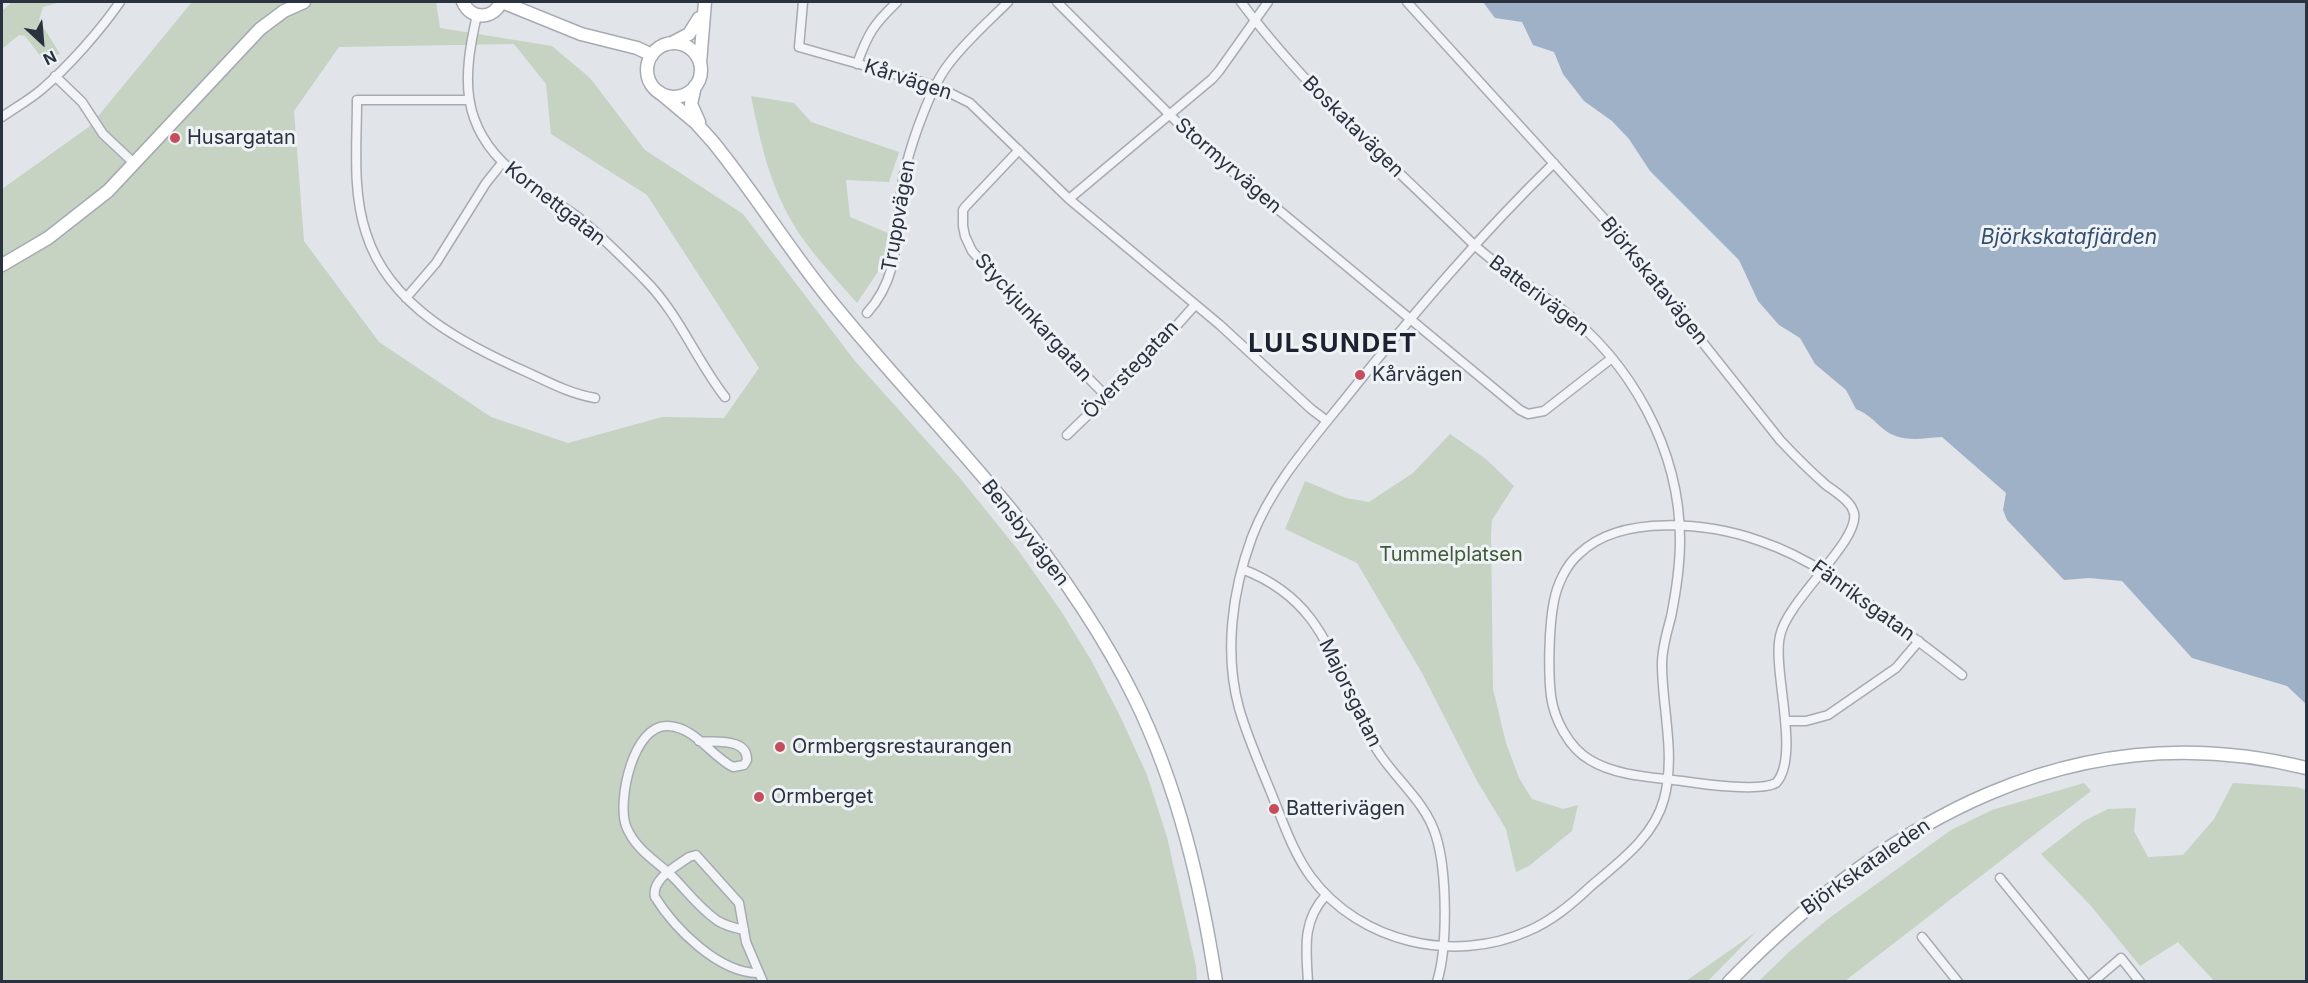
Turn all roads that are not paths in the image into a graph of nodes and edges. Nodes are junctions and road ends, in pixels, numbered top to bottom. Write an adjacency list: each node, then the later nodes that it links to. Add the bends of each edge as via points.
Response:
1 (120, 2): 19 (street)
2 (304, 2): 30 (main road, via 260,29)
3 (463, 2): 13 (main road)
4 (501, 2): 13 (main road, via 490,14); 16 (main road, via 581,34)
5 (704, 2): 15 (main road, via 692,32); 18 (main road)
6 (803, 2): 17 (street, Kårvägen, via 799,47)
7 (897, 2): 17 (street, via 873,25)
8 (1008, 2): 21 (street, Truppvägen, via 952,59)
9 (1057, 2): 24 (street, Stormyrvägen)
10 (1241, 2): 14 (street, Boskatavägen)
11 (1268, 2): 14 (street)
12 (1407, 2): 29 (street, Björkskatavägen)
13 (477, 15): 23 (street, Kornettgatan, via 467,64)
14 (1255, 20): 24 (street, via 1220,71); 32 (street, Boskatavägen, via 1328,104)
15 (670, 43): 16 (main road); 18 (main road, via 689,48)
16 (652, 55): 22 (main road, via 648,77)
17 (857, 64): 21 (street, Kårvägen)
18 (700, 67): 20 (main road)
19 (55, 76): 25 (street); 30 (street)
20 (695, 86): 22 (main road, via 676,96); 26 (main road, Bensbyvägen, via 691,98 693,112)
21 (936, 86): 27 (street, Kårvägen, via 980,110); 36 (street, Truppvägen, via 906,166 892,272)
22 (659, 92): 26 (main road, Bensbyvägen)
23 (469, 100): 28 (street, Kornettgatan, via 481,132); 34 (street, via 357,100 362,218 380,264)
24 (1169, 115): 31 (street); 37 (street, Stormyrvägen)
25 (2, 117)
26 (717, 146): 62 (main road, Bensbyvägen, via 826,296 1011,511 1106,645 1136,700 1163,766 1197,878)
27 (1019, 150): 31 (street, Kårvägen); 39 (street, Styckjunkargatan, via 966,206 965,236 977,258)
28 (502, 163): 34 (street, via 436,263); 40 (street, Kornettgatan, via 583,222 647,282 672,313)
29 (1554, 163): 32 (street, Batterivägen); 46 (street, Björkskatavägen, via 1632,252 1780,440 1851,506 1852,530)
30 (135, 164): 33 (main road, via 72,222)
31 (1069, 199): 35 (street, Kårvägen)
32 (1474, 245): 37 (street, Batterivägen); 38 (street, Batterivägen, via 1576,321)
33 (2, 265)
34 (406, 298): 41 (street, via 477,349 571,392)
35 (1195, 305): 39 (street, Överstegatan); 42 (street, Kårvägen)
36 (867, 313)
37 (1409, 319): 38 (street, Stormyrvägen, via 1528,414 1544,411); 42 (street, Batterivägen)
38 (1612, 358): 44 (street, Batterivägen, via 1638,394 1658,436 1671,472)
39 (1106, 396): 43 (street, Överstegatan)
40 (725, 397)
41 (595, 398)
42 (1327, 421): 45 (street, Batterivägen, via 1267,505)
43 (1067, 435)
44 (1679, 525): 46 (street, Fänriksgatan, via 1758,540); 53 (street, Batterivägen, via 1678,568 1662,657); 53 (street, Fänriksgatan, via 1640,527 1604,536 1579,554 1564,572 1554,600 1551,650 1551,696 1570,741 1589,760 1614,770)
45 (1242, 568): 56 (street, Batterivägen, via 1232,641 1240,712 1295,850); 59 (street, Majorsgatan, via 1285,593 1315,623 1332,650 1374,744 1431,823 1440,857)
46 (1823, 569): 47 (street, Fänriksgatan); 49 (street, Björkskatavägen, via 1787,616 1780,635)
47 (1919, 641): 48 (street, Fänriksgatan); 49 (street, via 1896,668 1828,715)
48 (1962, 675)
49 (1785, 721): 52 (street, Björkskatavägen)
50 (699, 741): 50 (street, via 733,767 744,765 747,760 746,751 739,744); 54 (street, via 674,727 656,728 638,744 629,773 624,819 627,828 637,845)
51 (2307, 768): 65 (main road, Björkskataleden, via 2234,755 2180,753 2101,760 2001,787 1936,818 1876,855 1808,906)
52 (1781, 776): 53 (street, Fänriksgatan, via 1776,783 1764,787)
53 (1667, 779): 59 (street, Batterivägen, via 1664,798 1650,829 1623,858 1554,917 1502,941 1465,948)
54 (668, 873): 57 (street, via 719,922); 57 (street, via 696,855 739,903); 60 (street, via 654,894 675,922 724,964)
55 (2000, 878): 67 (street)
56 (1326, 895): 59 (street, Batterivägen, via 1382,932); 63 (street, via 1307,925)
57 (744, 930): 60 (street)
58 (1922, 938): 66 (street)
59 (1442, 947): 64 (street, Majorsgatan)
60 (758, 973): 61 (street)
61 (762, 981)
62 (1216, 981)
63 (1308, 981)
64 (1437, 981)
65 (1729, 981)
66 (1958, 981)
67 (2085, 981)
68 (2093, 981): 69 (street, via 2121,958)
69 (2140, 981)

